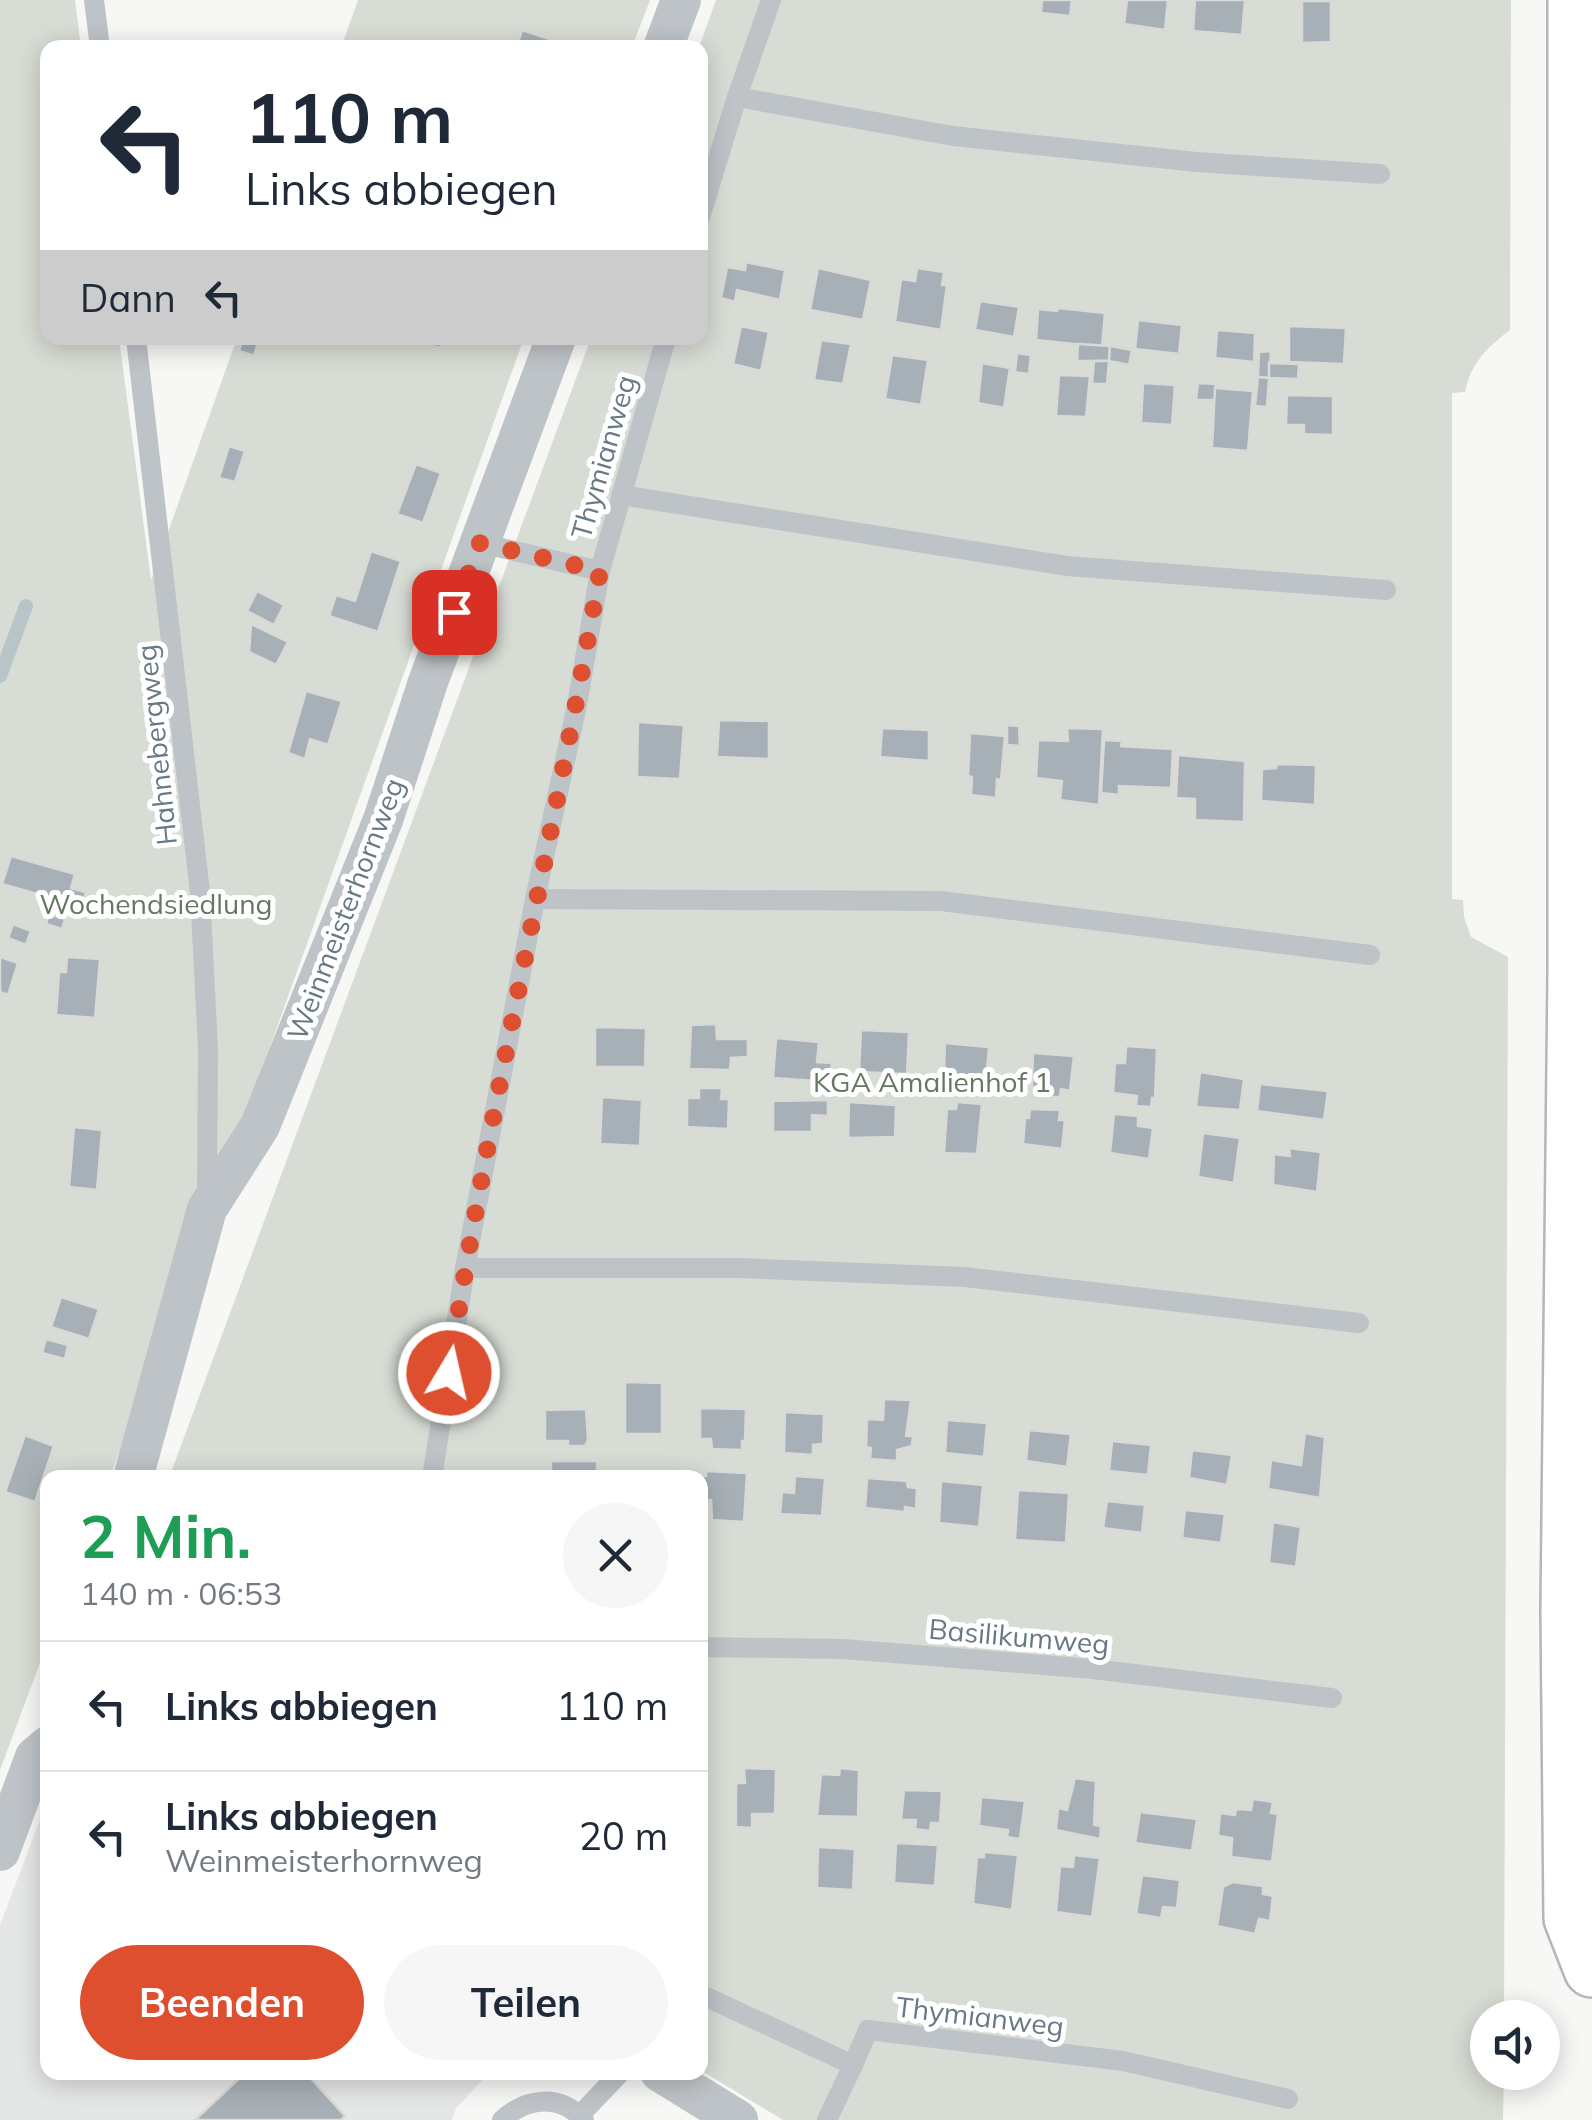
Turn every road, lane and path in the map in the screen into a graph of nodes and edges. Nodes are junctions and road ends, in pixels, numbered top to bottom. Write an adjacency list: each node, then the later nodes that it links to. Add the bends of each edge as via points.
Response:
1 (94, 0): 5 (lane)
2 (680, 0): 6 (street)
3 (772, 0): 7 (lane)
4 (1576, 0): 28 (main road, via 1569,1610 1572,1918)
5 (99, 40)
6 (666, 40)
7 (737, 97): 8 (lane, via 952,136); 9 (lane)
8 (1380, 174)
9 (708, 191)
10 (137, 345): 19 (lane, Hahnebergweg, via 200,892)
11 (553, 345): 14 (street, Weinmeisterhornweg)
12 (664, 345): 13 (lane, Thymianweg)
13 (621, 494): 15 (lane, Thymianweg); 16 (lane, via 1067,566)
14 (480, 543): 15 (lane); 19 (street, Weinmeisterhornweg, via 382,820 260,1126)
15 (600, 571): 17 (lane, Thymianweg)
16 (1386, 590)
17 (534, 899): 18 (lane, via 941,901); 20 (lane, Thymianweg)
18 (1370, 955)
19 (207, 1209): 22 (street, Weinmeisterhornweg)
20 (465, 1268): 21 (lane, via 965,1277); 23 (lane, Thymianweg)
21 (1359, 1323)
22 (135, 1470)
23 (433, 1470)
24 (708, 1646): 25 (lane, Basilikumweg, via 843,1649 1093,1669)
25 (1332, 1698)
26 (40, 1753): 27 (street)
27 (0, 1851)
28 (1592, 1969)
29 (708, 1998): 30 (lane)
30 (853, 2065): 33 (lane, Thymianweg, via 868,2030 1124,2061); 37 (lane)
31 (614, 2080): 34 (lane)
32 (673, 2080): 36 (street)
33 (1288, 2099)
34 (582, 2118): 35 (lane, via 548,2101 530,2102)
35 (502, 2120)
36 (738, 2120)
37 (827, 2120)

